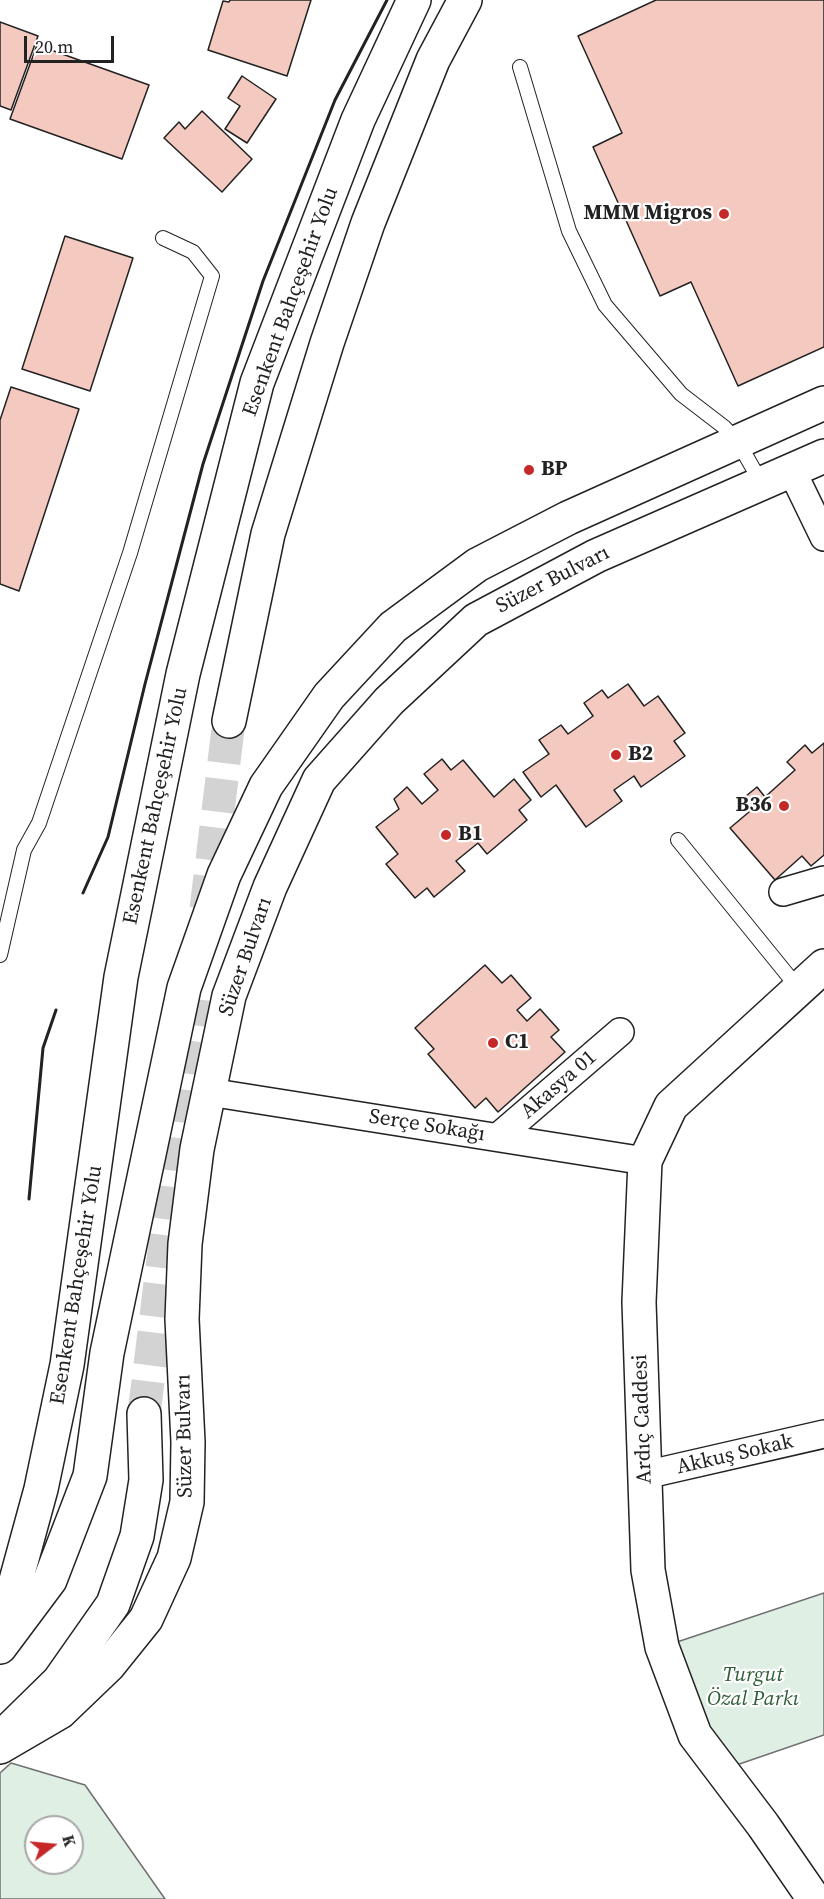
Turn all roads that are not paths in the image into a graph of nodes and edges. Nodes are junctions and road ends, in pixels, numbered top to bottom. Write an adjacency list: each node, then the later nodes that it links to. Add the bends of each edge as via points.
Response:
1 (414, 0): 25 (main road, Esenkent Bahçeşehir Yolu, via 358,120 257,383 183,674 121,977 67,1365)
2 (465, 0): 11 (main road, via 433,60 368,223 327,343 268,534)
3 (520, 68): 6 (lane, via 569,231 605,305 681,394)
4 (163, 238): 15 (lane, via 193,252 212,276 130,553 39,823 24,850)
5 (824, 403): 6 (main road)
6 (738, 442): 9 (lane); 28 (main road, via 568,518 477,565 393,627 329,696 266,786 224,874 184,988 108,1353 90,1476 50,1580)
7 (824, 456): 8 (main road, Süzer Bulvarı)
8 (792, 471): 9 (main road, Süzer Bulvarı); 10 (street)
9 (762, 484): 19 (main road, Süzer Bulvarı, via 597,556 476,620 389,700 319,780 270,887 229,996)
10 (824, 537)
11 (229, 721)
12 (678, 840): 17 (lane)
13 (824, 880): 14 (street)
14 (783, 892)
15 (0, 955)
16 (824, 966): 17 (main road, Ardıç Caddesi)
17 (799, 988): 21 (main road, Ardıç Caddesi, via 671,1107)
18 (620, 1032): 20 (street, Akasya 01)
19 (209, 1092): 20 (street, Serçe Sokağı); 30 (main road, Süzer Bulvarı, via 185,1244 182,1319 187,1502 174,1558 146,1618 109,1665 60,1712)
20 (498, 1137): 21 (street, Serçe Sokağı)
21 (645, 1161): 24 (main road, Ardıç Caddesi, via 639,1302)
22 (144, 1414): 29 (main road, via 146,1480 137,1536 113,1604 59,1681)
23 (824, 1434): 24 (street, Akkuş Sokak)
24 (645, 1475): 31 (main road, Ardıç Caddesi, via 648,1570 662,1647 695,1735)
25 (28, 1536): 26 (main road); 27 (main road, Esenkent Bahçeşehir Yolu)
26 (0, 1574)
27 (0, 1639)
28 (0, 1647)
29 (0, 1739)
30 (0, 1748)
31 (813, 1899)

